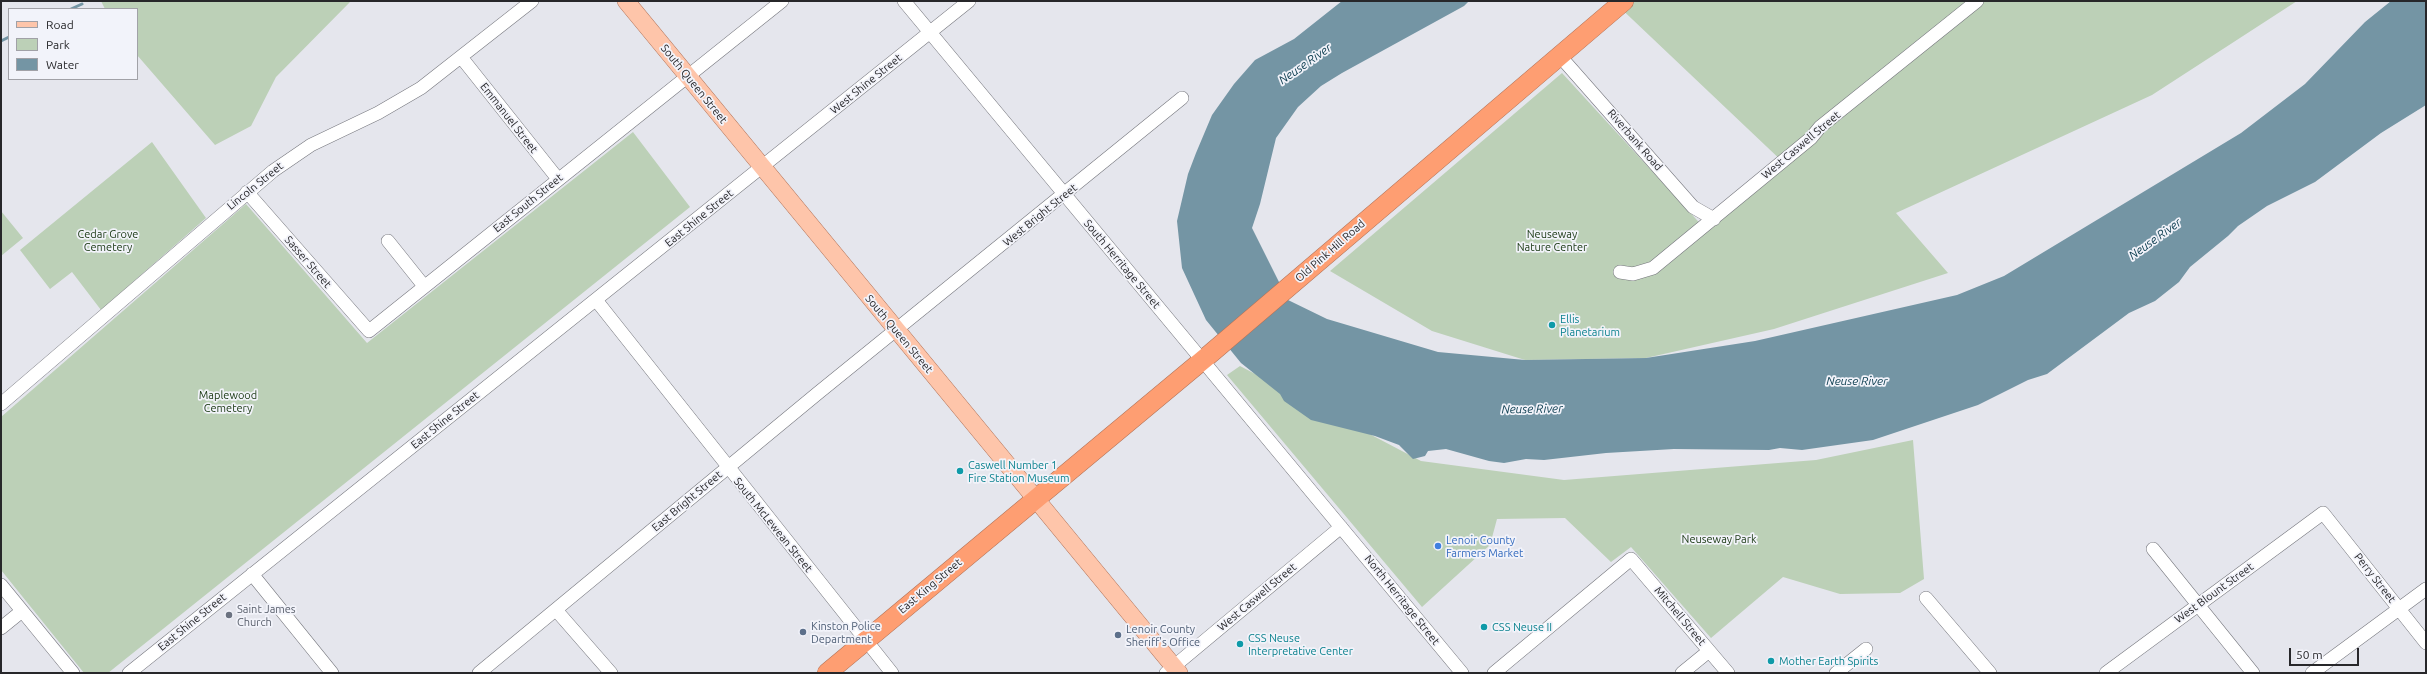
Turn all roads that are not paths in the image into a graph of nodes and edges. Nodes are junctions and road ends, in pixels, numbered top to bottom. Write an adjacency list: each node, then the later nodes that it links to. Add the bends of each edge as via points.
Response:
1 (532, 1): 10 (street, Lincoln Street)
2 (626, 1): 11 (main road, South Queen Street)
3 (782, 1): 11 (street, East South Street)
4 (904, 1): 8 (street, South Herritage Street)
5 (969, 1): 8 (street, West Shine Street)
6 (1624, 1): 9 (highway, Old Pink Hill Road)
7 (1977, 1): 17 (street, West Caswell Street, via 1820,127 1811,138)
8 (930, 32): 13 (street, West Shine Street); 16 (street, South Herritage Street)
9 (1559, 55): 17 (street, Riverbank Road, via 1693,207); 24 (highway, Old Pink Hill Road)
10 (461, 57): 14 (street, Emmanuel Street); 15 (street, Lincoln Street, via 404,100 311,145 273,170)
11 (688, 76): 13 (main road, South Queen Street); 14 (street, East South Street)
12 (1182, 98): 16 (street, West Bright Street)
13 (762, 167): 21 (street, East Shine Street); 23 (main road, South Queen Street)
14 (558, 179): 20 (street, East South Street)
15 (247, 192): 22 (street, Sasser Street); 25 (street, Lincoln Street)
16 (1064, 195): 23 (street, West Bright Street); 24 (street, South Herritage Street)
17 (1714, 219): 19 (street, West Caswell Street, via 1653,268 1633,274)
18 (388, 242): 20 (street)
19 (1620, 272)
20 (424, 286): 22 (street, East South Street)
21 (596, 300): 26 (street, South McLewean Street); 31 (street, East Shine Street)
22 (369, 331)
23 (897, 331): 26 (street, East Bright Street); 27 (main road, South Queen Street)
24 (1206, 357): 27 (highway, Old Pink Hill Road); 29 (street, South Herritage Street)
25 (1, 404)
26 (727, 468): 37 (street, East Bright Street); 40 (street, South McLewean Street)
27 (1034, 498): 40 (highway, East King Street); 44 (main road, South Queen Street)
28 (2323, 513): 35 (street, West Blount Street); 36 (street, Perry Street)
29 (1342, 527): 44 (street, West Caswell Street); 52 (street, North Herritage Street)
30 (2153, 549): 35 (street)
31 (252, 574): 46 (street, East Shine Street); 47 (street)
32 (1, 584): 38 (street)
33 (2426, 589): 36 (street)
34 (1926, 598): 57 (street)
35 (2198, 606): 58 (street, West Blount Street); 59 (street)
36 (2399, 608): 41 (street, Perry Street); 60 (street)
37 (556, 610): 48 (street, East Bright Street); 49 (street)
38 (22, 611): 39 (street); 45 (street)
39 (1, 628)
40 (865, 640): 50 (highway, East King Street); 51 (street, South McLewean Street)
41 (2426, 643)
42 (1866, 649): 56 (street)
43 (1709, 651): 53 (street, Mitchell Street, via 1631,559); 54 (street); 55 (street, Mitchell Street)
44 (1173, 671)
45 (73, 673)
46 (129, 673)
47 (332, 673)
48 (480, 673)
49 (611, 673)
50 (827, 673)
51 (892, 673)
52 (1462, 673)
53 (1494, 673)
54 (1682, 673)
55 (1728, 673)
56 (1836, 673)
57 (1990, 673)
58 (2106, 673)
59 (2253, 673)
60 (2312, 673)

